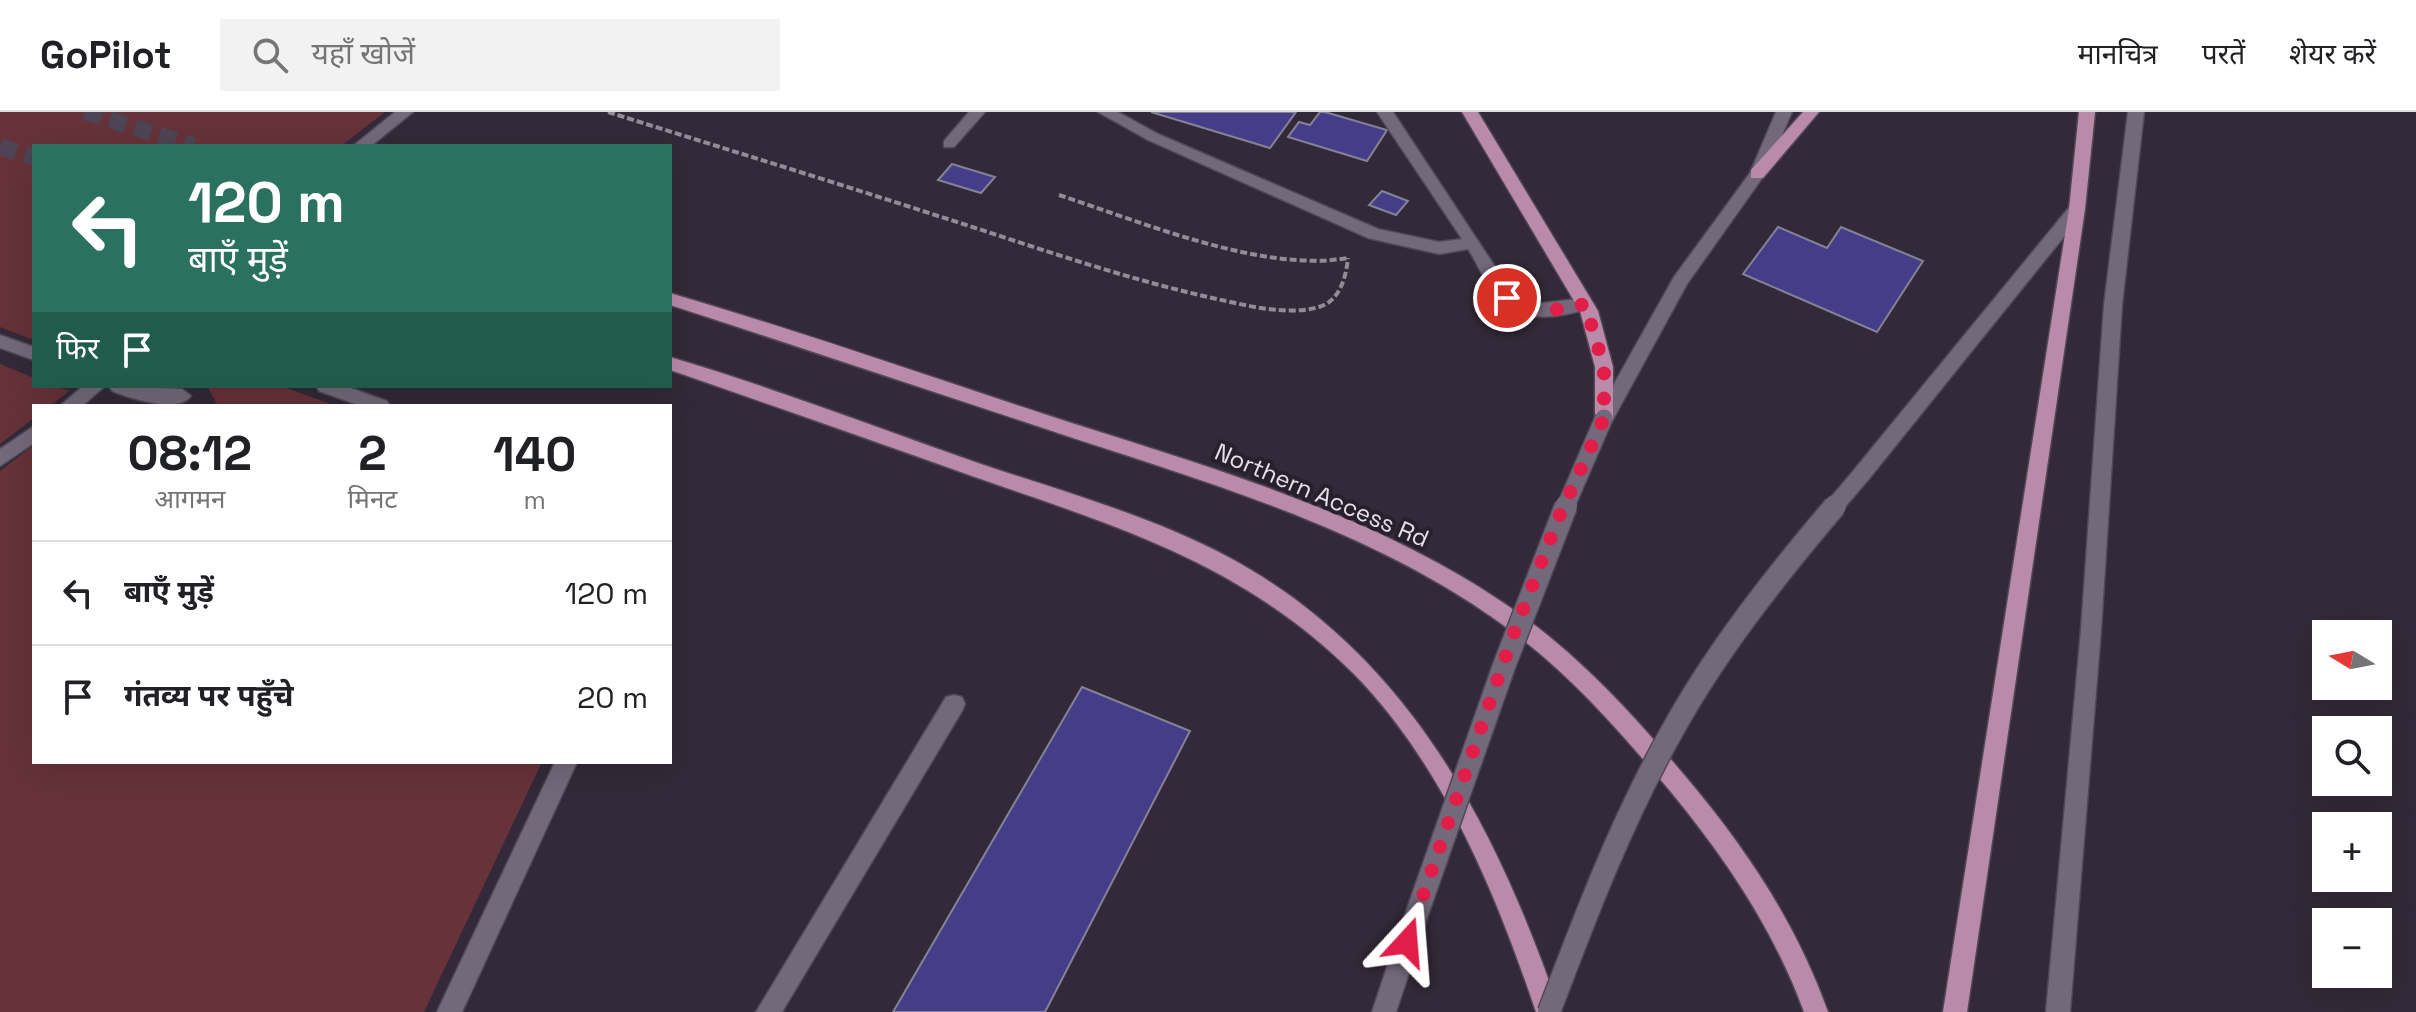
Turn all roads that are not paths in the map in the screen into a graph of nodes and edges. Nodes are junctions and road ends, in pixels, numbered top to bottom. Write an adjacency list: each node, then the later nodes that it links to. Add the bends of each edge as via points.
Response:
1 (405, 112): 10 (street)
2 (977, 112): 11 (street)
3 (1106, 112): 14 (street, via 1381,236 1439,248)
4 (1385, 112): 14 (street)
5 (1470, 112): 16 (main road)
6 (1784, 112): 12 (street)
7 (1811, 112): 12 (main road)
8 (2087, 112): 13 (main road)
9 (2136, 112): 37 (street, via 2113,305)
10 (364, 144)
11 (949, 144)
12 (1757, 174): 26 (street, via 1680,281)
13 (2077, 209): 34 (street, bridge, via 1792,554 1693,693 1646,779); 36 (main road)
14 (1473, 243): 16 (street, via 1516,306 1544,311)
15 (672, 300): 35 (main road, Northern Access Rd, via 1296,507 1425,566 1497,609 1573,670 1632,728 1701,812 1760,892)
16 (1585, 304): 26 (main road, via 1604,367)
17 (0, 341): 18 (street)
18 (32, 353)
19 (672, 364): 34 (main road, via 1136,525 1211,558 1327,636 1378,688 1429,756 1487,859 1529,951)
20 (93, 388): 24 (street)
21 (123, 388): 23 (street, via 144,396)
22 (331, 388): 25 (street)
23 (183, 396)
24 (72, 404)
25 (375, 404)
26 (1604, 418): 33 (street, bridge, via 1512,638)
27 (32, 435): 28 (street)
28 (0, 459)
29 (954, 704): 32 (street)
30 (565, 764): 31 (street)
31 (449, 1012)
32 (768, 1012)
33 (1384, 1012)
34 (1548, 1012)
35 (1816, 1012)
36 (1955, 1012)
37 (2058, 1012)

